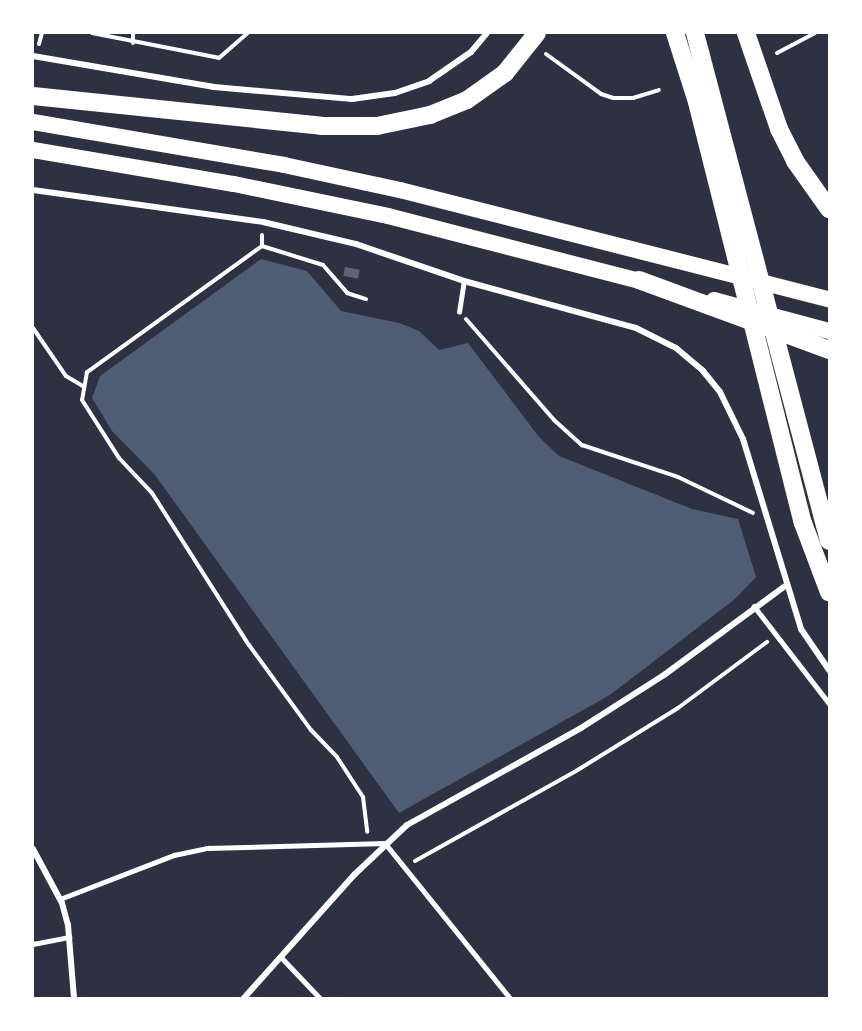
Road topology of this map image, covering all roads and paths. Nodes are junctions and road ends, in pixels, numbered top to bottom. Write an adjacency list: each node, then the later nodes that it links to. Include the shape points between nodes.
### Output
1 (42, 33): 12 (path)
2 (92, 33): 11 (path)
3 (134, 33): 11 (path)
4 (248, 33): 11 (path, via 219,57)
5 (487, 33): 15 (street, via 463,58 429,81 395,93 352,99 214,87)
6 (537, 33): 17 (highway, via 505,73 467,100 430,115 377,126 321,126)
7 (675, 33): 36 (highway, via 803,523)
8 (695, 33): 34 (highway)
9 (746, 33): 21 (highway, via 779,129 795,161)
10 (815, 33): 13 (path)
11 (133, 43)
12 (39, 44)
13 (777, 53)
14 (546, 54): 16 (path, via 613,99)
15 (33, 56)
16 (659, 90)
17 (33, 96)
18 (33, 122): 26 (highway, via 250,158 400,190)
19 (33, 150): 24 (highway, via 234,184 388,216)
20 (33, 190): 22 (street)
21 (829, 209)
22 (263, 222): 23 (path); 25 (street, via 394,255)
23 (262, 246): 27 (path, via 323,265 347,293); 32 (path, via 87,372)
24 (639, 280): 30 (highway); 31 (highway)
25 (464, 281): 28 (lane); 33 (street, via 636,328 689,357 720,392 743,439)
26 (829, 299)
27 (366, 300)
28 (459, 312): 33 (path, via 490,342 554,420 582,445 706,488)
29 (33, 328): 32 (path, via 66,376)
30 (829, 331)
31 (829, 350)
32 (84, 387): 42 (path, via 84,406 113,449 152,493 249,645 363,796)
33 (767, 520): 35 (street)
34 (829, 541)
35 (785, 586): 37 (street); 39 (street, via 801,629)
36 (829, 592)
37 (754, 606): 38 (lane); 41 (street, via 654,681 581,728 407,825)
38 (775, 637): 40 (lane); 44 (path, via 678,708)
39 (829, 670)
40 (829, 703)
41 (385, 843): 42 (lane); 44 (lane); 48 (street)
42 (367, 844): 45 (lane, via 207,848 174,855)
43 (33, 849): 45 (street)
44 (407, 868): 52 (lane)
45 (60, 899): 46 (street)
46 (69, 937): 47 (lane); 49 (street)
47 (33, 944)
48 (283, 959): 50 (street); 51 (lane)
49 (74, 998)
50 (244, 998)
51 (320, 998)
52 (510, 998)

